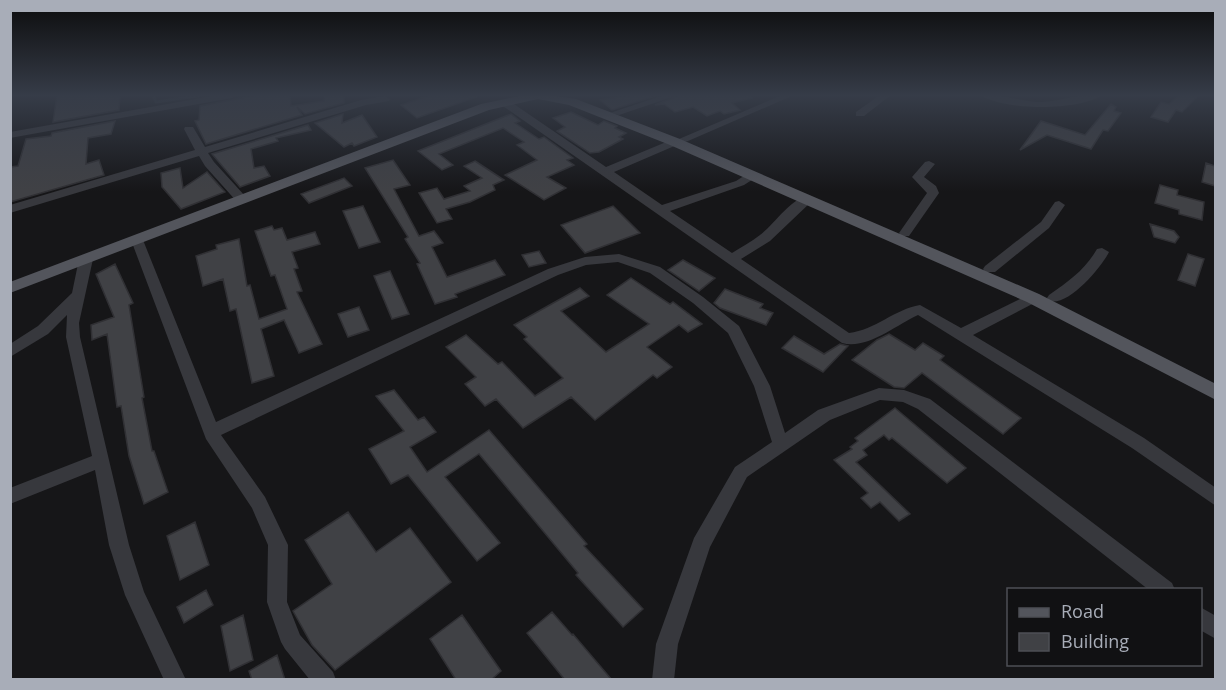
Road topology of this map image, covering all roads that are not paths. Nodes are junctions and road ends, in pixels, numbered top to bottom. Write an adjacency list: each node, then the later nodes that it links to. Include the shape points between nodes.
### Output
1 (47, 127): 9 (street)
2 (285, 127): 11 (street)
3 (432, 127): 16 (main road)
4 (545, 127): 13 (street)
5 (643, 127): 10 (main road)
6 (649, 127): 10 (main road)
7 (710, 127): 10 (street)
8 (189, 129): 11 (street)
9 (10, 135)
10 (679, 140): 13 (street); 14 (main road); 20 (main road)
11 (202, 150): 16 (street, via 221,179); 18 (street)
12 (929, 164): 20 (street, via 918,177 933,193)
13 (605, 172): 19 (street)
14 (751, 176): 15 (main road); 19 (street)
15 (807, 199): 23 (street, via 765,238); 28 (main road)
16 (242, 200): 21 (main road)
17 (1059, 206): 25 (street, via 1045,225)
18 (10, 209)
19 (661, 210): 23 (street)
20 (905, 232): 25 (main road)
21 (137, 240): 24 (main road); 34 (street)
22 (1102, 252): 29 (street, via 1098,263 1084,277)
23 (732, 259): 30 (street, via 847,339 863,337 920,310)
24 (86, 260): 26 (main road); 27 (street)
25 (990, 269): 29 (main road)
26 (10, 288)
27 (78, 295): 31 (street, via 43,330); 36 (street, via 73,337)
28 (1033, 298): 30 (street); 33 (main road)
29 (1054, 298): 32 (main road)
30 (960, 334): 38 (street, via 1138,442)
31 (10, 352)
32 (1215, 381)
33 (1215, 393)
34 (211, 432): 35 (street, via 553,272 585,261 619,258 655,270 734,330 762,386); 43 (street, via 259,503 278,545 277,602 292,642)
35 (781, 444): 39 (street, via 824,415 879,394 904,396 924,404); 44 (street, via 741,472 701,544 667,644)
36 (101, 460): 37 (street); 42 (street, via 119,545 135,595)
37 (10, 496)
38 (1215, 498)
39 (1162, 588)
40 (1202, 618): 41 (street)
41 (1215, 628)
42 (175, 680)
43 (325, 680)
44 (663, 680)

